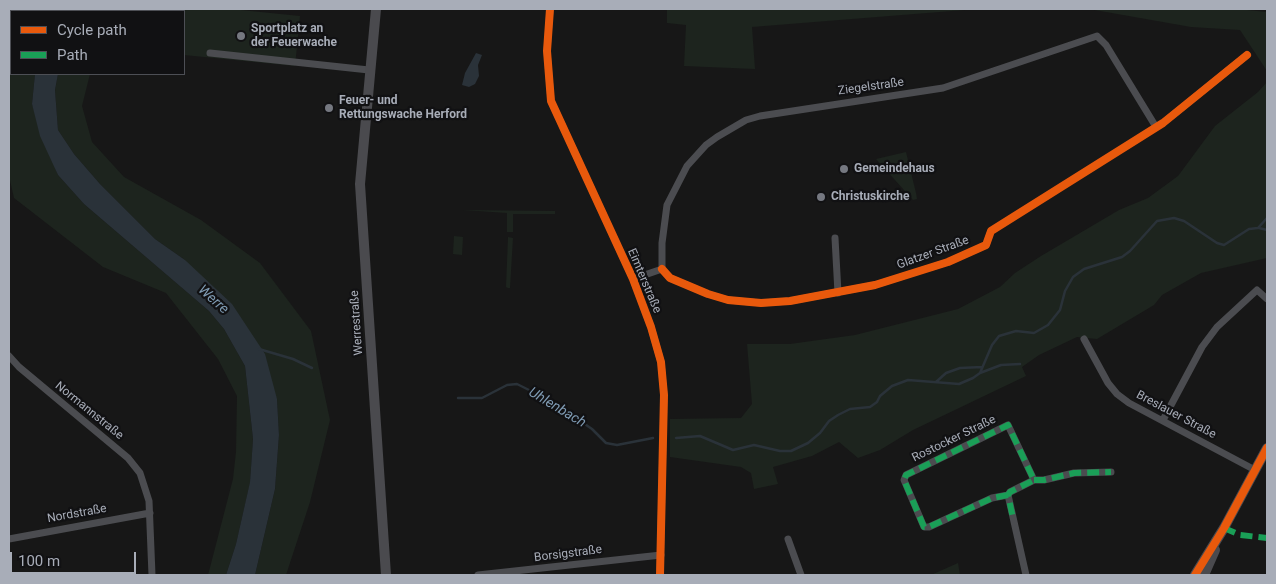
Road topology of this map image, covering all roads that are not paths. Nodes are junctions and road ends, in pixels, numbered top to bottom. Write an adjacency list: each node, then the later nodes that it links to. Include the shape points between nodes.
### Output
1 (376, 9): 5 (main road, Werrestraße)
2 (550, 9): 9 (street, Eimterstraße, via 547,51 550,101)
3 (210, 54): 5 (street)
4 (1247, 55): 6 (street, Glatzer Straße)
5 (369, 70): 26 (main road, Werrestraße, via 360,184)
6 (1156, 128): 8 (street, Ziegelstraße, via 1106,44 1097,36 943,88 760,116 717,137 687,166 668,205); 10 (street, Glatzer Straße, via 991,231 986,245 918,272)
7 (835, 238): 10 (street)
8 (662, 269): 9 (street); 10 (street, Glatzer Straße, via 684,286 745,303 790,302)
9 (633, 279): 24 (street, Eimterstraße, via 651,327 662,372)
10 (838, 293)
11 (1267, 299): 14 (street, via 1257,290 1216,327)
12 (1084, 340): 14 (street, Breslauer Straße, via 1117,394)
13 (9, 356): 20 (street, Normannstraße, via 128,458 147,488)
14 (1163, 420): 16 (street, Breslauer Straße)
15 (1267, 448): 16 (main road)
16 (1255, 470): 21 (main road)
17 (1110, 472): 18 (street, Rostocker Straße, via 1074,473)
18 (1034, 480): 19 (street, Rostocker Straße); 19 (street, Rostocker Straße, via 1008,425 906,475 904,480 924,527 992,498)
19 (1008, 495): 30 (street)
20 (150, 513): 22 (street, Nordstraße); 25 (street)
21 (1224, 528): 31 (main road); 32 (main road)
22 (9, 539)
23 (788, 539): 29 (street)
24 (661, 555): 27 (street, Borsigstraße); 28 (street, Eimterstraße)
25 (152, 575)
26 (386, 575)
27 (478, 575)
28 (660, 575)
29 (801, 575)
30 (1026, 575)
31 (1195, 575)
32 (1204, 575)

